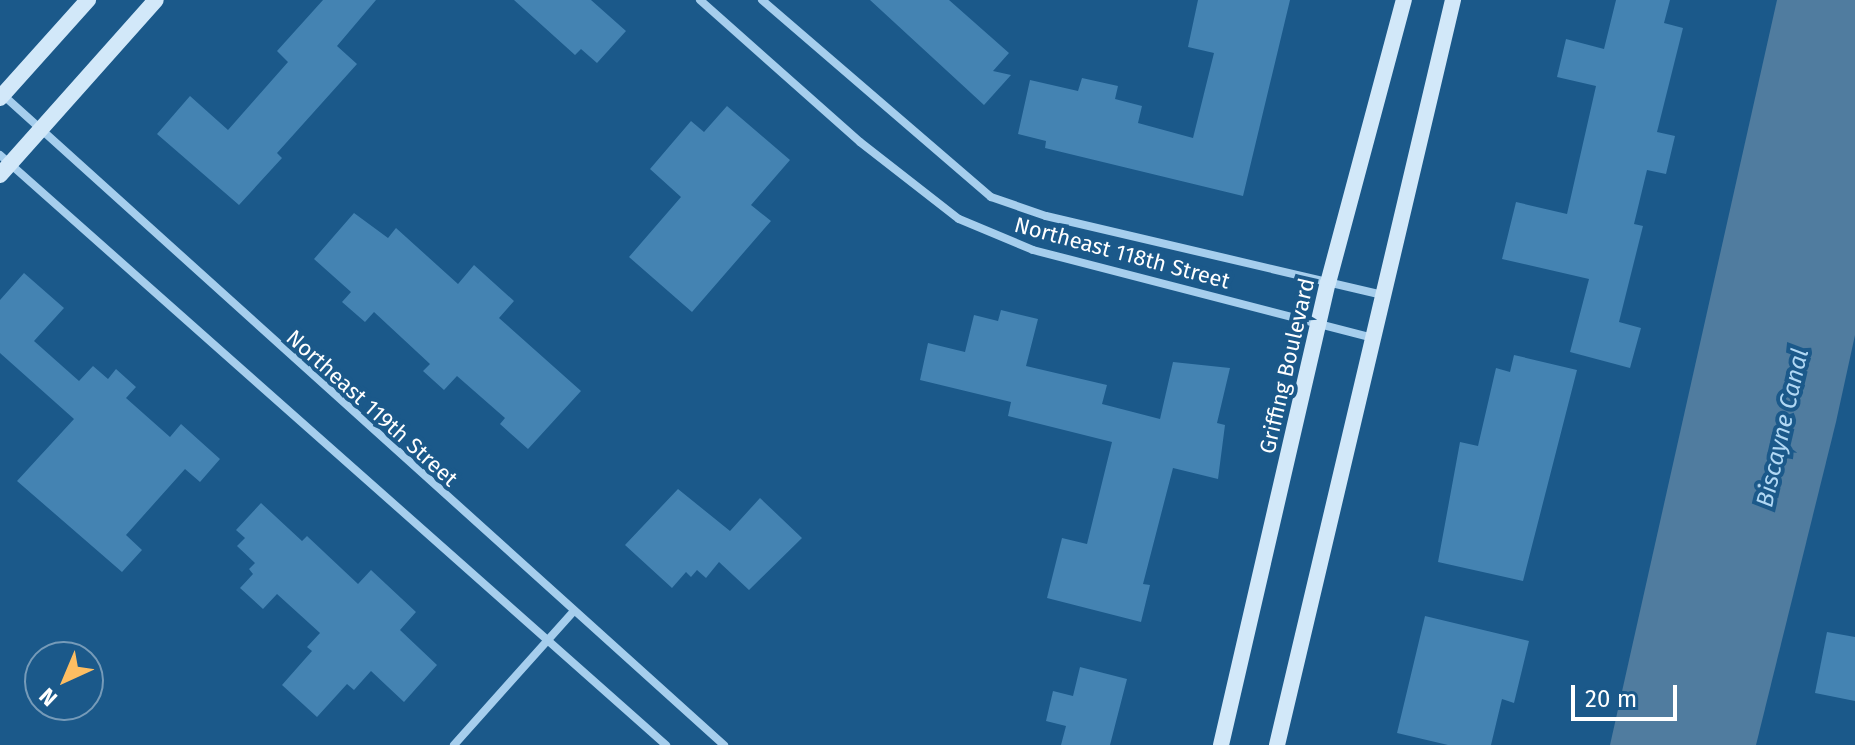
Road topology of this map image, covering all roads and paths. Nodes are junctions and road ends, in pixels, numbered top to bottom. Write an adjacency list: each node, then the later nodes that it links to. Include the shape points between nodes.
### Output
1 (88, 0): 7 (street)
2 (156, 0): 8 (street)
3 (700, 0): 12 (street, Northeast 118th Street, via 860,142 959,219 1033,250)
4 (762, 0): 10 (street, Northeast 118th Street, via 991,197 1046,216)
5 (1404, 0): 10 (street, Griffing Boulevard)
6 (1453, 0): 11 (street)
7 (1, 96): 8 (street, Northeast 119th Street)
8 (38, 132): 9 (street); 14 (street, Northeast 119th Street)
9 (3, 165): 15 (street)
10 (1328, 283): 11 (street, Northeast 118th Street); 12 (street, Griffing Boulevard)
11 (1385, 295): 13 (street)
12 (1318, 326): 13 (street, Northeast 118th Street); 19 (street, Griffing Boulevard)
13 (1374, 338): 20 (street)
14 (572, 613): 15 (street); 18 (street, Northeast 119th Street)
15 (545, 643): 16 (street); 17 (street)
16 (454, 745)
17 (666, 745)
18 (724, 745)
19 (1221, 745)
20 (1277, 745)

